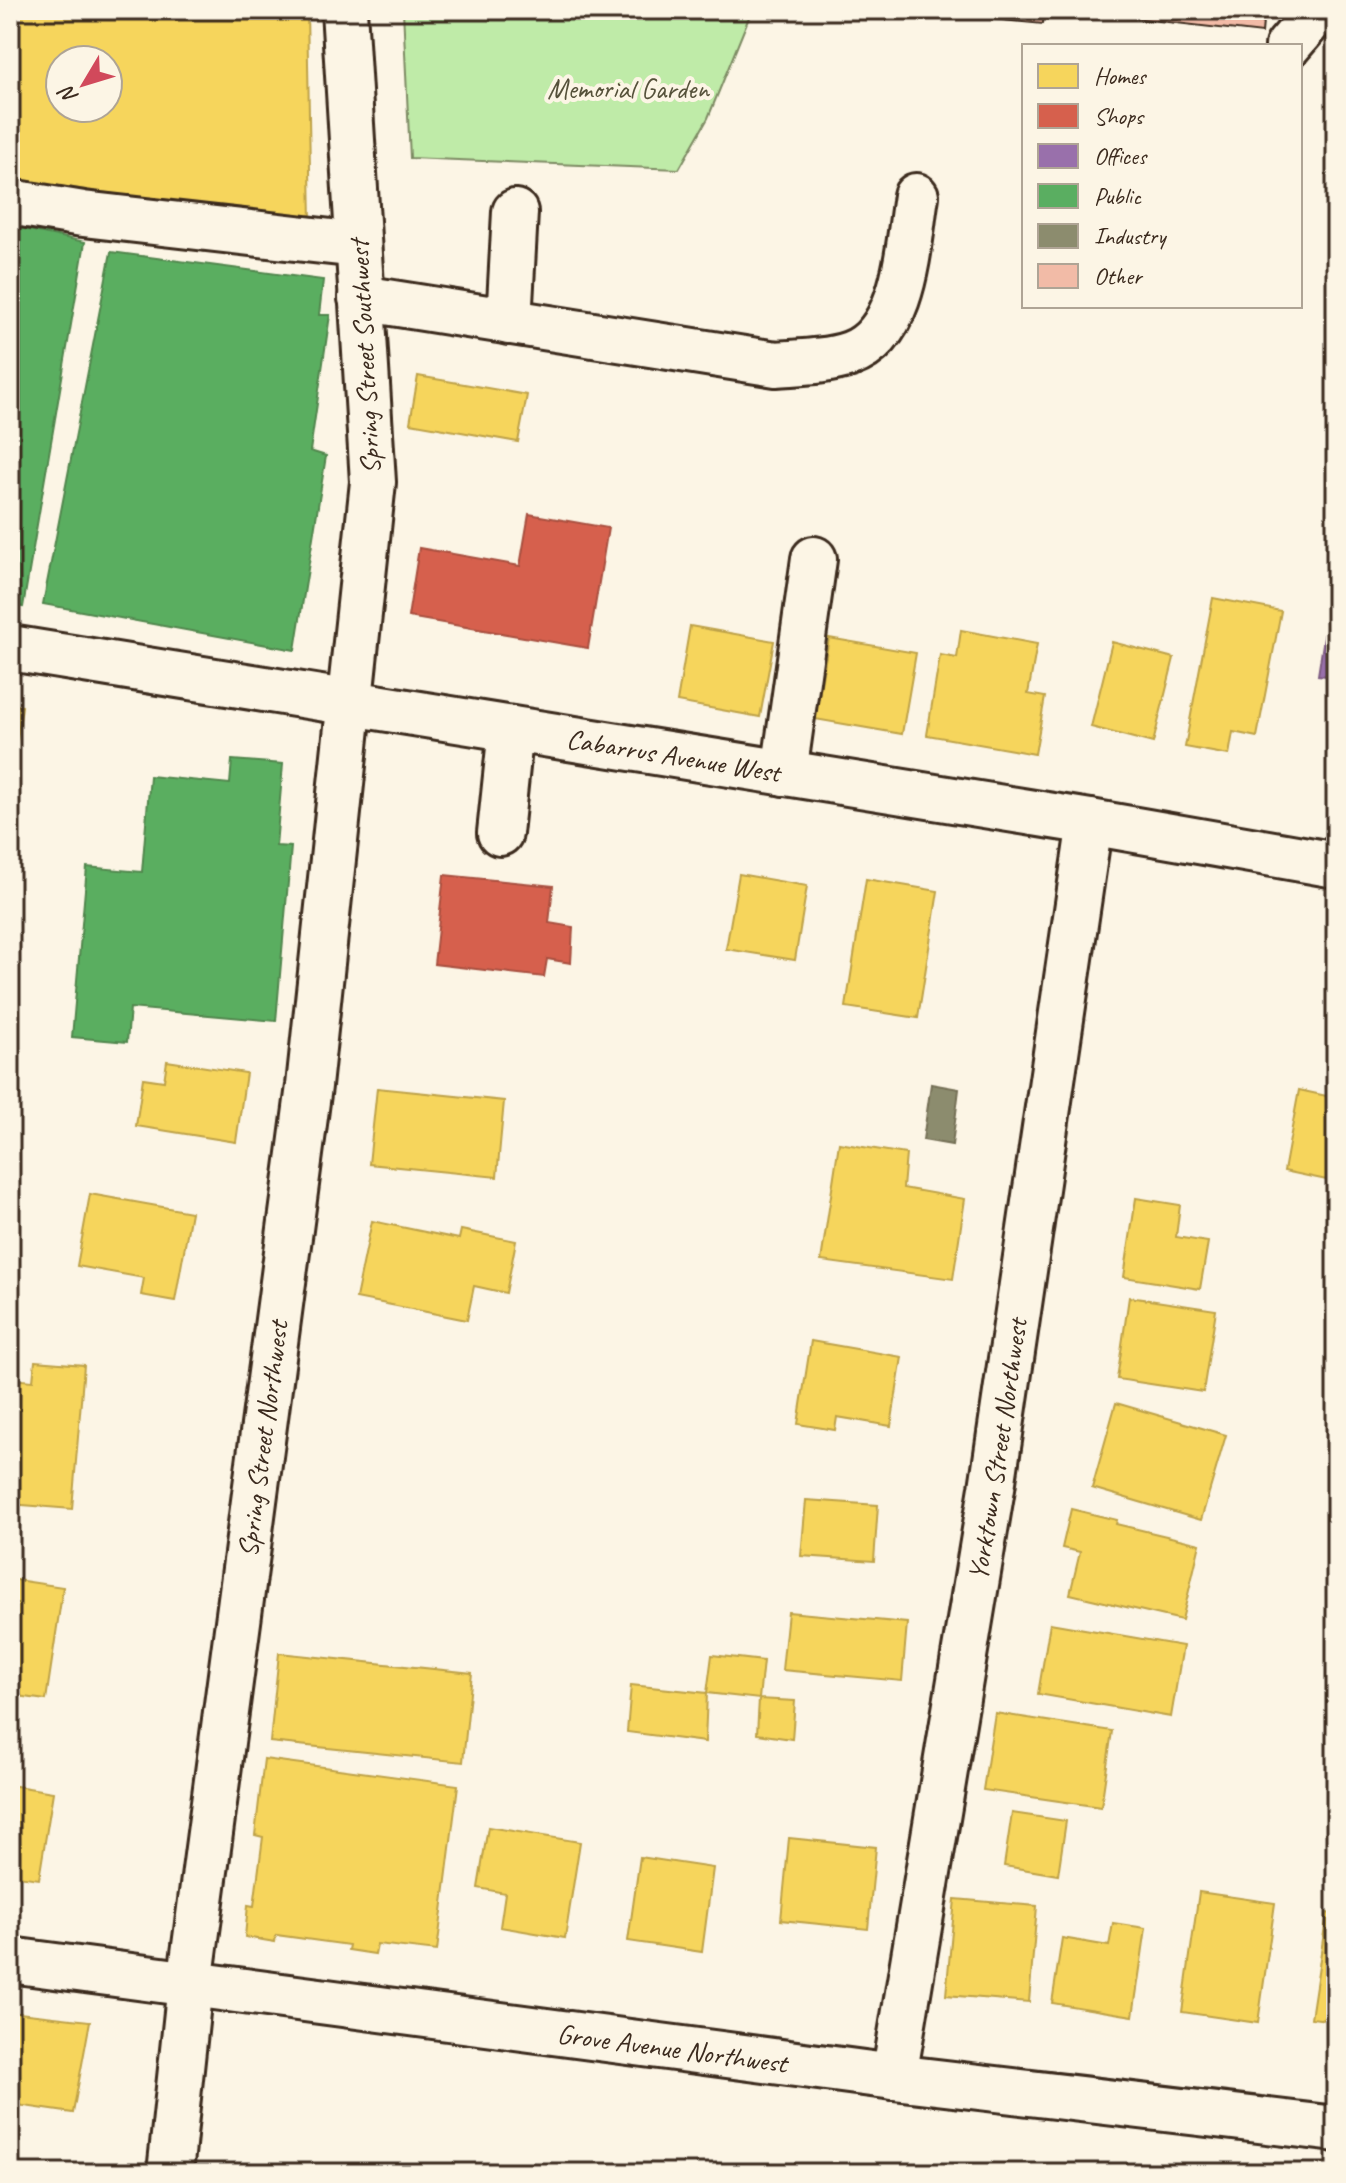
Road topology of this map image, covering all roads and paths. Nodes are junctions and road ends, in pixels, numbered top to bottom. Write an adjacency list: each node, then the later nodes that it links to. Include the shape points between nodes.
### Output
1 (344, 10): 7 (street, Spring Street Southwest)
2 (1319, 10): 3 (street)
3 (1290, 44)
4 (916, 196): 9 (street, via 898,301 877,334 853,353 776,364)
5 (10, 202): 7 (street)
6 (515, 212): 9 (street)
7 (358, 245): 8 (street, Spring Street Southwest)
8 (361, 298): 9 (street); 12 (street, Spring Street Southwest, via 373,482)
9 (509, 322)
10 (814, 559): 14 (street)
11 (10, 648): 12 (street, Cabarrus Avenue West)
12 (351, 703): 13 (street, Cabarrus Avenue West); 19 (street, Spring Street Northwest, via 309,1086)
13 (511, 729): 14 (street, Cabarrus Avenue West); 16 (street)
14 (784, 773): 15 (street, Cabarrus Avenue West)
15 (1090, 822): 17 (street, Cabarrus Avenue West); 20 (street, Yorktown Street Northwest, via 992,1488)
16 (500, 833)
17 (1336, 865)
18 (10, 1960): 19 (street, Grove Avenue Northwest)
19 (190, 1984): 20 (street, Grove Avenue Northwest); 22 (street, Spring Street Northwest)
20 (894, 2077): 21 (street, Grove Avenue Northwest)
21 (1336, 2129)
22 (170, 2173)

